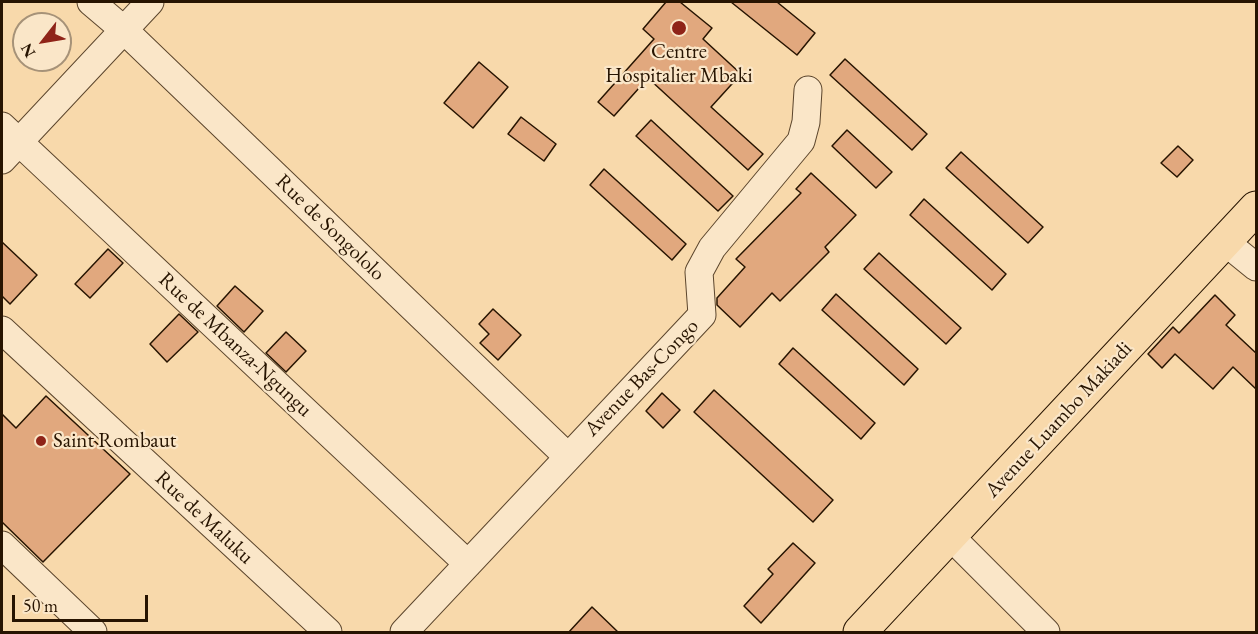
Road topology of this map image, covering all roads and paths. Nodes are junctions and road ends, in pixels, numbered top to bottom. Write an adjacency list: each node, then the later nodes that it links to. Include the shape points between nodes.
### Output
1 (91, 2): 3 (street, Rue de Songololo)
2 (150, 2): 3 (street)
3 (124, 30): 5 (street); 10 (street, Rue de Songololo)
4 (808, 90): 10 (street, Avenue Bas-Congo, via 801,141 712,248 699,272 702,315)
5 (7, 143): 13 (street, Rue de Mbanza-Ngungu)
6 (1257, 208): 7 (main road, Avenue Luambo Makiadi)
7 (1224, 240): 8 (street); 11 (main road, Avenue Luambo Makiadi)
8 (1257, 267)
9 (2, 330): 15 (street, Rue de Maluku)
10 (567, 456): 13 (street, Avenue Bas-Congo)
11 (951, 537): 17 (main road, Avenue Luambo Makiadi); 18 (street)
12 (2, 545): 14 (street)
13 (468, 564): 16 (street, Avenue Bas-Congo)
14 (93, 633)
15 (328, 633)
16 (404, 633)
17 (860, 633)
18 (1046, 633)

